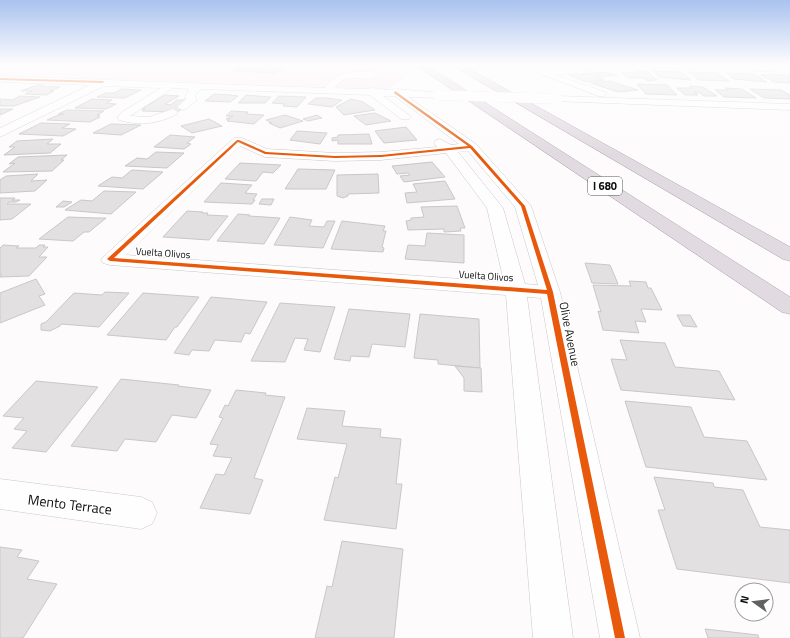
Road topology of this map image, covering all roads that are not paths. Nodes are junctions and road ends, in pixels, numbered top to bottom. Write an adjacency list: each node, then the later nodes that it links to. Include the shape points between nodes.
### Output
1 (78, 95): 11 (street)
2 (157, 95): 3 (street, via 126,114 124,118 134,121 152,120 177,110 192,100)
3 (191, 95)
4 (393, 95): 12 (street, Olive Avenue)
5 (437, 95): 9 (street, bridge)
6 (466, 95): 16 (highway, I 680)
7 (509, 95): 13 (highway, I 680)
8 (603, 95): 9 (street)
9 (621, 101): 10 (street)
10 (790, 107)
11 (0, 134)
12 (460, 148): 14 (street, Olive Avenue, via 495,208); 14 (street, Vuelta Olivos, via 381,156 335,157 264,153 238,141 110,259); 15 (street, Olive Avenue, via 523,206)
13 (790, 254)
14 (516, 289): 15 (street, Vuelta Olivos); 19 (street, Olive Avenue)
15 (550, 292): 20 (street, Olive Avenue)
16 (790, 306)
17 (0, 494): 18 (street, Mento Terrace)
18 (141, 513)
19 (553, 638)
20 (620, 638)

